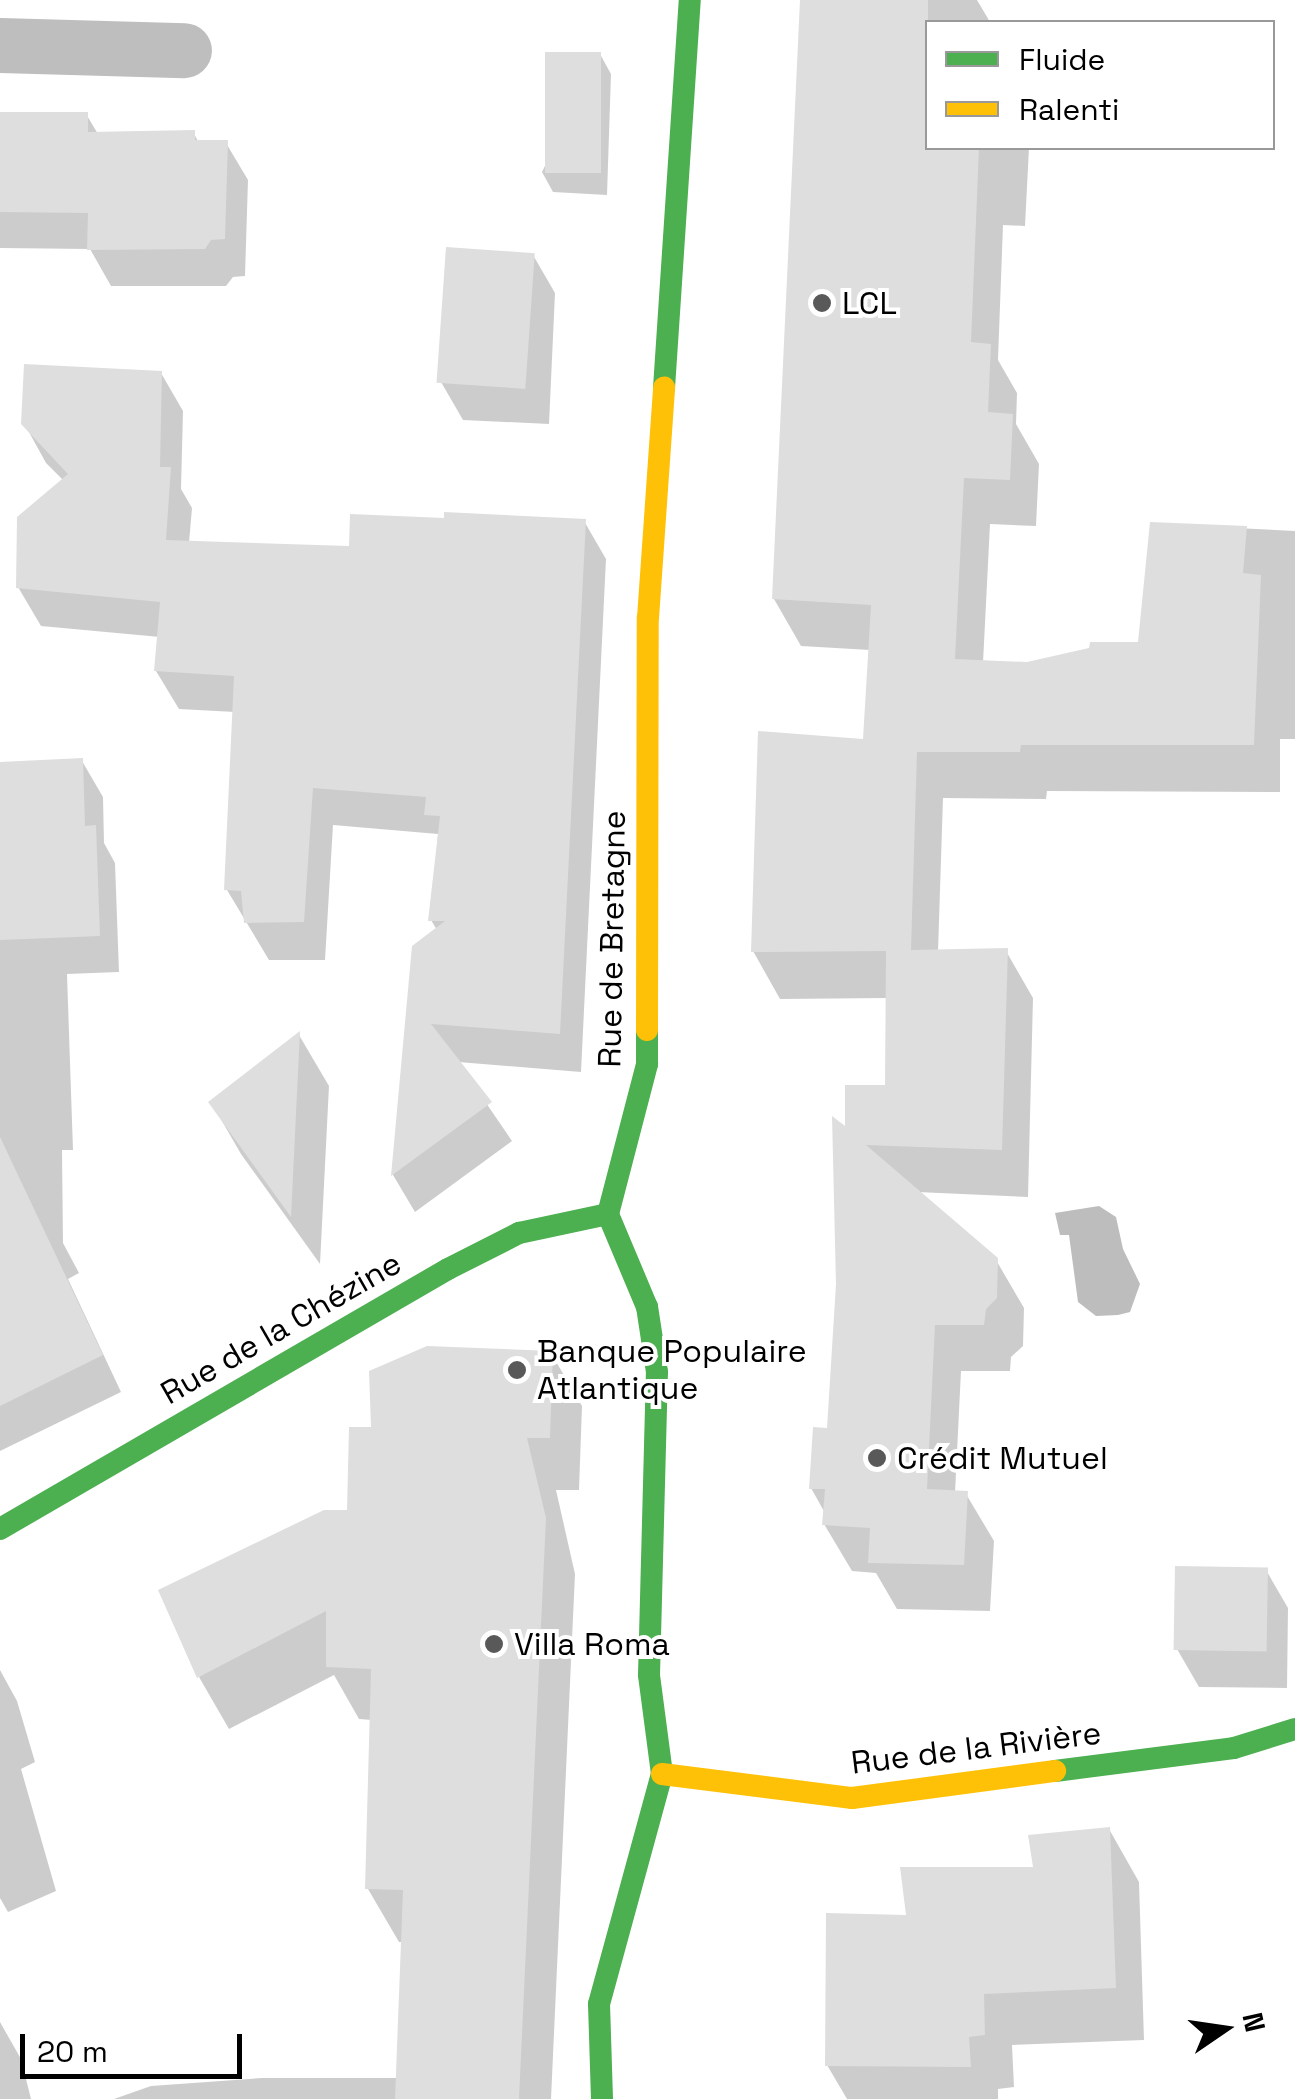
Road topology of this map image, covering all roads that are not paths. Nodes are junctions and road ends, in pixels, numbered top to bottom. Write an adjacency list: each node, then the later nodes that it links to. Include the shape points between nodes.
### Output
1 (690, 0): 4 (main road, Rue de Bretagne, via 648,618 647,1064)
2 (0, 45): 3 (street)
3 (184, 50)
4 (608, 1214): 5 (main road, Rue de la Chézine, via 520,1233 448,1269); 7 (main road, via 647,1306 657,1372 650,1676)
5 (0, 1529)
6 (1295, 1729): 7 (main road, Rue de la Rivière, via 1234,1748 852,1798)
7 (662, 1774): 8 (main road, via 600,2004)
8 (602, 2099)

